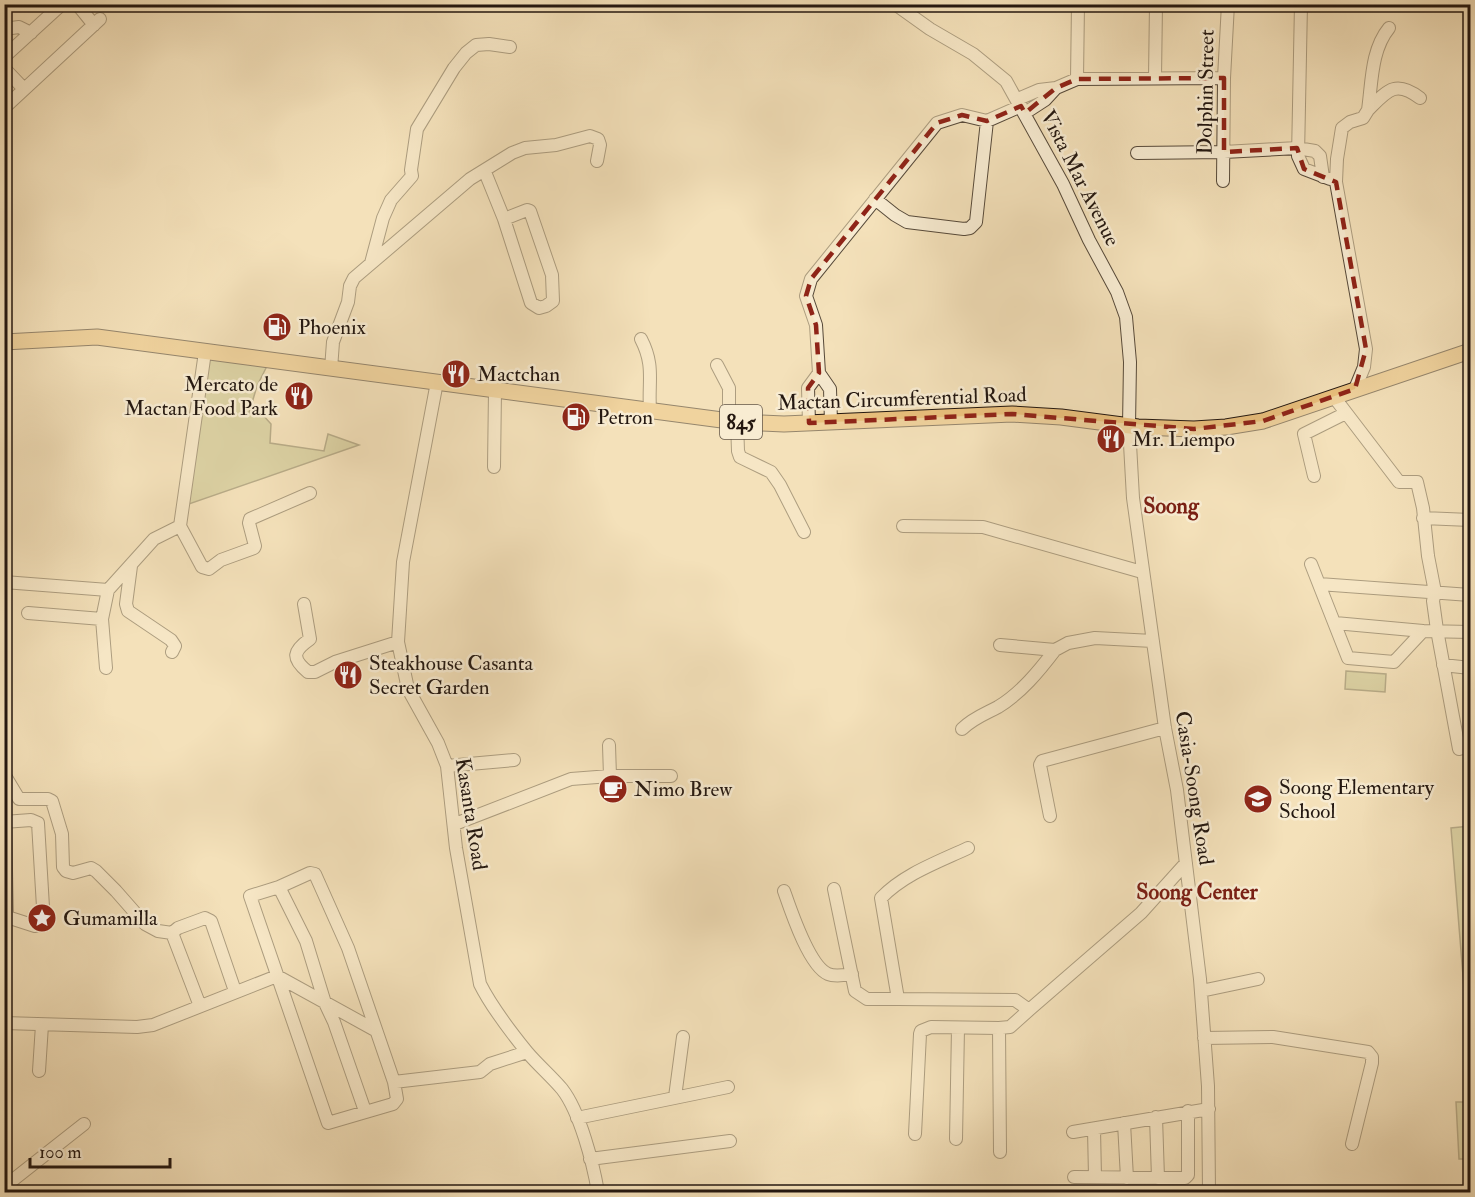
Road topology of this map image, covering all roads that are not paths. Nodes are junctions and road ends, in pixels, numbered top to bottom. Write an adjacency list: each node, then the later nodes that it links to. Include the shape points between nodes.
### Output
1 (62, 4): 10 (street)
2 (77, 4): 17 (street, via 97,22)
3 (895, 4): 19 (street, Vista Mar Avenue, via 996,71)
4 (1078, 4): 16 (street)
5 (1156, 4): 14 (street)
6 (1228, 4): 15 (street, Dolphin Street)
7 (1301, 4): 23 (street)
8 (1389, 28): 21 (street, via 1376,53)
9 (4, 29): 10 (street, via 19,27)
10 (31, 33): 12 (street)
11 (510, 47): 33 (street, via 476,45 454,68 417,129 412,176 391,200)
12 (4, 57)
13 (4, 68): 17 (street)
14 (1155, 78): 15 (street); 16 (street)
15 (1224, 78): 24 (street, Dolphin Street)
16 (1077, 79): 19 (street, via 1056,88 1045,100)
17 (24, 89): 20 (street)
18 (1420, 98): 21 (street, via 1400,87 1392,88)
19 (1021, 106): 22 (street); 50 (street, Vista Mar Avenue, via 1124,310 1129,333)
20 (4, 108)
21 (1368, 110): 30 (street, via 1363,118 1342,128)
22 (987, 121): 31 (street, via 962,115 937,123); 31 (street, via 974,226 964,229 907,222)
23 (1298, 148): 24 (street); 28 (street, via 1304,169); 28 (street, via 1320,156)
24 (1224, 152): 25 (street); 29 (street, Dolphin Street)
25 (1137, 153)
26 (597, 161): 27 (street, via 600,145 591,136 518,150)
27 (485, 172): 32 (street); 33 (street, via 470,180)
28 (1323, 177): 30 (street)
29 (1223, 181)
30 (1336, 182): 42 (street, via 1366,349)
31 (875, 199): 40 (street, via 811,279 806,296 816,325)
32 (504, 219): 32 (street, via 530,211 552,275 553,301 546,306 539,308 531,303)
33 (371, 263): 39 (street, via 350,286 333,342)
34 (641, 339): 45 (street, via 649,354)
35 (4, 342): 37 (main road, Mactan Circumferential Road / 845, via 97,337)
36 (1470, 351): 42 (main road, Mactan Circumferential Road / 845)
37 (205, 352): 39 (main road, Mactan Circumferential Road / 845); 56 (street)
38 (717, 365): 47 (street, via 729,388)
39 (331, 369): 41 (main road, Mactan Circumferential Road / 845)
40 (819, 373): 48 (street, via 830,389); 49 (street, via 808,388)
41 (437, 382): 43 (main road, Mactan Circumferential Road / 845); 75 (street, Kasanta Road, via 403,562)
42 (1355, 389): 44 (main road, Mactan Circumferential Road / 845)
43 (495, 390): 45 (main road, Mactan Circumferential Road / 845); 51 (street)
44 (1334, 397): 46 (street); 50 (main road, Mactan Circumferential Road / 845, via 1263,421 1235,425 1194,429)
45 (650, 410): 47 (main road, Mactan Circumferential Road / 845)
46 (1346, 413): 52 (street, via 1304,434); 54 (street, via 1399,482 1417,482)
47 (733, 421): 49 (main road, Mactan Circumferential Road / 845); 58 (street, via 740,457 771,472)
48 (831, 422): 49 (main road, Mactan Circumferential Road / 845); 50 (main road, Mactan Circumferential Road / 845, via 1012,414)
49 (809, 423)
50 (1129, 426): 61 (street, Casia-Soong Road)
51 (494, 467)
52 (1314, 476)
53 (310, 494): 56 (street, via 250,519 254,548 209,568 202,567)
54 (1423, 518): 55 (street); 65 (street)
55 (1470, 520)
56 (180, 526): 60 (street, via 154,538)
57 (903, 526): 61 (street, via 983,527)
58 (804, 532)
59 (1311, 564): 63 (street)
60 (131, 566): 64 (street); 78 (street, via 128,610 171,640 175,646)
61 (1142, 572): 74 (street, Casia-Soong Road)
62 (4, 582): 64 (street)
63 (1319, 584): 65 (street); 70 (street)
64 (108, 590): 69 (street)
65 (1435, 592): 66 (street); 71 (street)
66 (1470, 595)
67 (304, 604): 75 (street, via 310,639 298,646 296,654 297,661 308,672)
68 (28, 613): 69 (street)
69 (102, 620): 80 (street)
70 (1335, 623): 72 (street); 72 (street, via 1348,658 1390,663)
71 (1437, 630): 72 (street); 73 (street); 79 (street)
72 (1423, 631)
73 (1470, 632)
74 (1153, 641): 77 (street, via 1095,638); 82 (street, Casia-Soong Road)
75 (398, 642): 87 (street, Kasanta Road, via 408,689)
76 (1000, 645): 77 (street)
77 (1055, 650): 83 (street, via 1015,695)
78 (172, 652)
79 (1443, 665): 81 (street); 85 (street, via 1459,748)
80 (106, 668)
81 (1470, 668)
82 (1165, 728): 91 (street, via 1042,761); 95 (street, Casia-Soong Road, via 1178,790)
83 (962, 729)
84 (609, 745): 89 (street)
85 (1470, 746)
86 (514, 760): 87 (street)
87 (447, 766): 93 (street, Kasanta Road)
88 (4, 774): 100 (street, via 19,799 52,801 62,834 66,871 91,868 145,924 158,932)
89 (610, 776): 90 (street); 93 (street, via 571,779)
90 (671, 776)
91 (1050, 816)
92 (5, 822): 99 (street); 99 (street, via 32,820 38,825 44,924 35,926)
93 (455, 824): 117 (street, Kasanta Road, via 480,984)
94 (968, 848): 106 (street, via 919,871 881,898)
95 (1186, 864): 105 (street, Casia-Soong Road); 109 (street, via 1141,913)
96 (279, 887): 102 (street, via 250,896); 107 (street, via 306,941); 114 (street, via 315,874 348,948)
97 (834, 890): 101 (street)
98 (784, 891): 101 (street, via 809,952 822,970 833,975)
99 (6, 917)
100 (172, 933): 104 (street, via 208,918); 108 (street)
101 (852, 974): 106 (street, via 855,991 867,999)
102 (277, 976): 104 (street); 107 (street); 123 (street, via 328,1123)
103 (1258, 979): 105 (street)
104 (235, 991): 108 (street)
105 (1201, 991): 116 (street, Casia-Soong Road)
106 (898, 999): 109 (street, via 1015,1000)
107 (325, 1003): 114 (street); 123 (street)
108 (200, 1006): 111 (street, via 153,1025 137,1027)
109 (1029, 1010): 113 (street, via 1010,1027)
110 (4, 1023): 111 (street)
111 (42, 1025): 118 (street)
112 (958, 1028): 113 (street); 131 (street, via 931,1027 920,1034); 132 (street)
113 (999, 1028): 135 (street)
114 (375, 1030): 119 (street)
115 (683, 1037): 121 (street)
116 (1204, 1038): 122 (street, Casia-Soong Road); 134 (street, via 1273,1037 1368,1052 1372,1064)
117 (527, 1052): 119 (street, via 490,1064 480,1072); 126 (street, Kasanta Road, via 562,1089)
118 (39, 1071)
119 (394, 1082): 123 (street, via 397,1099 393,1104)
120 (728, 1087): 121 (street)
121 (675, 1097): 126 (street)
122 (1209, 1109): 124 (street); 143 (street, Casia-Soong Road)
123 (365, 1111)
124 (1188, 1111): 125 (street); 140 (street, via 1188,1175 1181,1179)
125 (1156, 1117): 127 (street); 140 (street)
126 (577, 1118): 136 (street, Kasanta Road)
127 (1124, 1122): 129 (street); 139 (street)
128 (84, 1124): 141 (street)
129 (1094, 1129): 130 (street); 138 (street)
130 (1073, 1132)
131 (915, 1134)
132 (956, 1139)
133 (730, 1141): 136 (street)
134 (1352, 1144)
135 (1000, 1152)
136 (590, 1159): 142 (street, Kasanta Road)
137 (1074, 1177): 138 (street)
138 (1095, 1177): 139 (street)
139 (1127, 1178): 140 (street)
140 (1158, 1178)
141 (4, 1187)
142 (598, 1192)
143 (1209, 1192)

